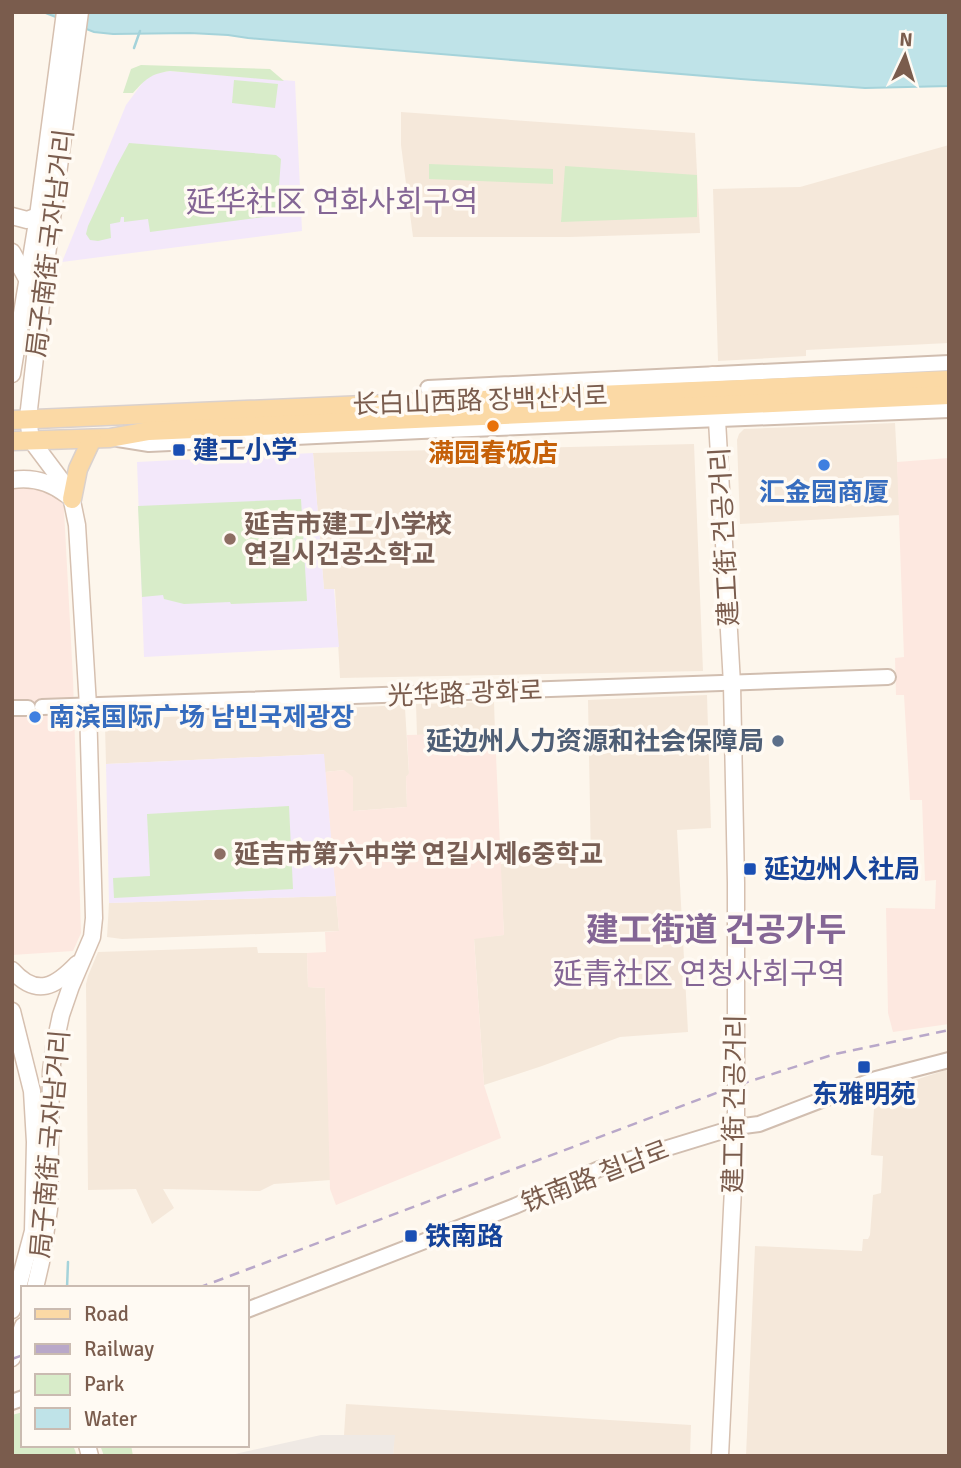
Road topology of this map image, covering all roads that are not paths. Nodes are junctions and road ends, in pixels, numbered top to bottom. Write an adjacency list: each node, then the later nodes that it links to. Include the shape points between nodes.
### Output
1 (65, 12): 3 (main road)
2 (80, 12): 3 (main road)
3 (67, 57): 5 (main road, 局子南街 국자남거리); 16 (main road, 局子南街 국자남거리, via 45,270)
4 (12, 216): 5 (main road)
5 (38, 216): 7 (main road, 局子南街 국자남거리)
6 (12, 252): 7 (main road)
7 (27, 279): 9 (main road, 局子南街 국자남거리)
8 (949, 363): 13 (street, 长白山西路 장백산서로)
9 (12, 374)
10 (949, 380): 13 (main road, 长白山西路 장백산서로)
11 (428, 388): 13 (street, 长白山西路 장백산서로); 14 (main road)
12 (949, 395): 13 (main road, 长白山西路 장백산서로)
13 (715, 398): 14 (main road, 长白山西路 장백산서로); 15 (street, 长白山西路 장백산서로); 17 (main road, 长白山西路 장백산서로, via 149,431); 23 (main road, 建工街 건공거리)
14 (403, 403): 16 (main road, 长白山西路 장백산서로)
15 (949, 410)
16 (20, 419): 18 (main road, 局子南街 국자남거리)
17 (101, 438): 18 (main road, 长白山西路 장백산서로); 21 (main road, via 78,468)
18 (31, 440): 19 (main road, 长白山西路 장백산서로); 21 (main road, 局子南街 국자남거리)
19 (12, 441)
20 (12, 480): 21 (main road, via 45,482)
21 (72, 499): 24 (main road, 局子南街 국자남거리)
22 (888, 677): 23 (street, 光华路 광화로)
23 (732, 684): 24 (street, 光华路 광화로); 30 (main road, 建工街 건공거리)
24 (88, 706): 25 (street, 光华路 광화로); 26 (main road, 局子南街 국자남거리, via 94,918)
25 (12, 708)
26 (82, 960): 27 (main road, via 51,985 30,983); 31 (main road, 局子南街 국자남거리, via 61,1015 52,1060 49,1209)
27 (12, 970)
28 (12, 1010): 32 (main road, 局子南街 국자남거리, via 32,1091 35,1142 33,1231)
29 (949, 1060): 30 (street, 铁南路 철남로, via 876,1079 759,1124)
30 (736, 1127): 33 (street, 铁南路 철남로, via 599,1169); 36 (main road, 建工街 건공거리)
31 (35, 1286)
32 (12, 1310)
33 (248, 1310)
34 (21, 1332): 35 (main road)
35 (12, 1357)
36 (720, 1456)

